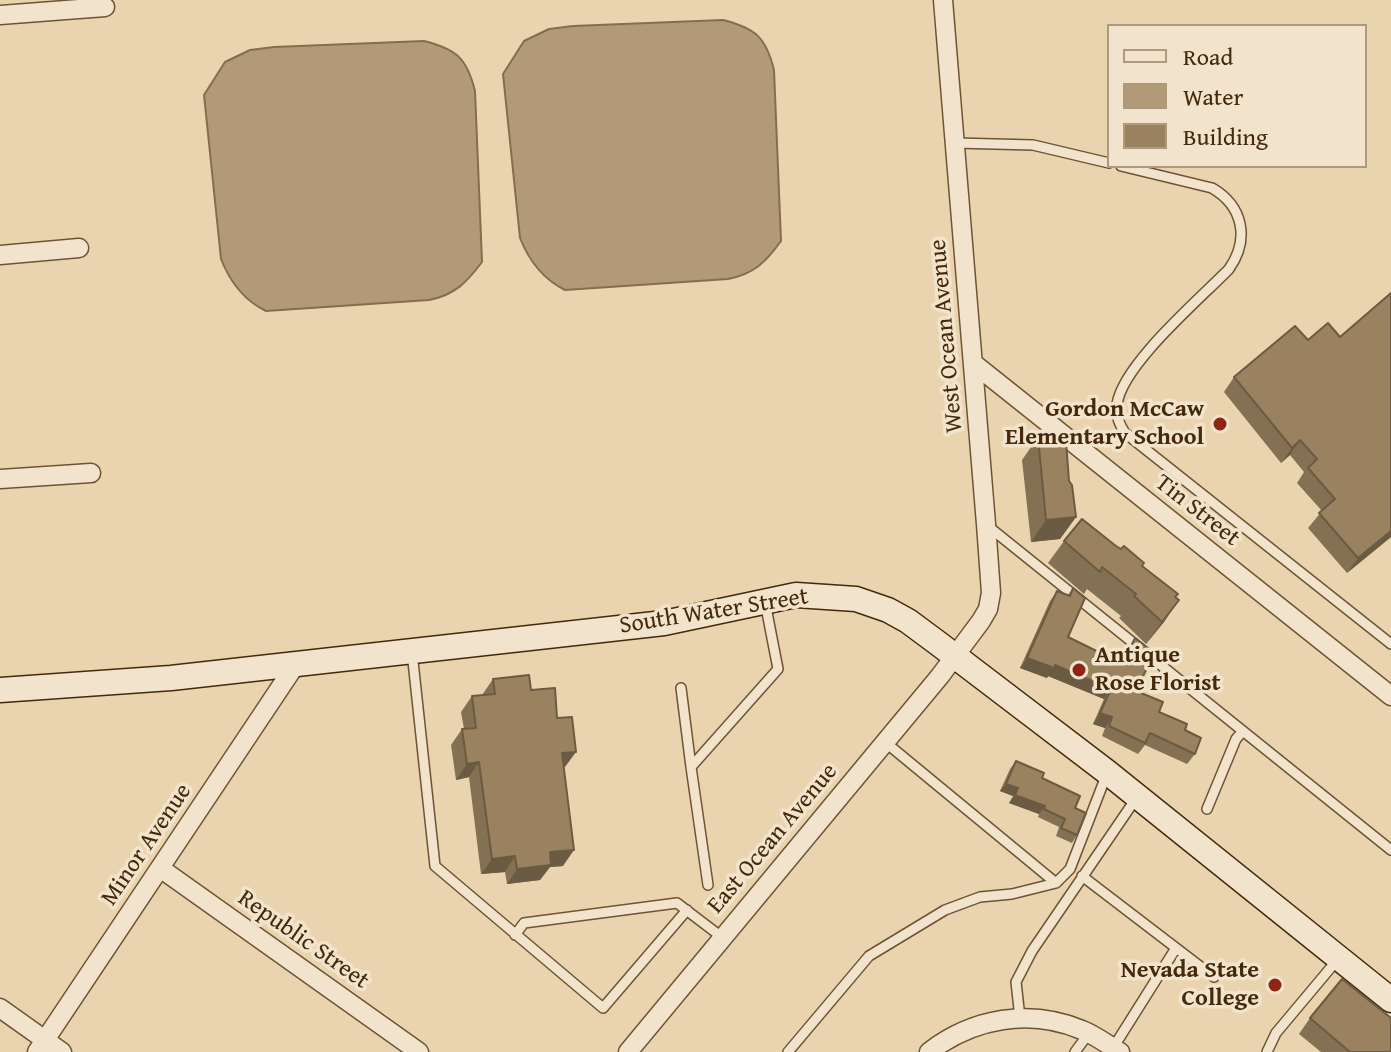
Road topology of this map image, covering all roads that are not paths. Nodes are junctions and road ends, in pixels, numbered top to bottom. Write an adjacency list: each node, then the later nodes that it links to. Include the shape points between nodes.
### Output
1 (943, 0): 4 (street, West Ocean Avenue)
2 (105, 7): 3 (street)
3 (0, 15)
4 (955, 143): 5 (lane, via 1033,145); 9 (street, West Ocean Avenue)
5 (1107, 163)
6 (1129, 168): 14 (lane, via 1224,195 1239,216 1242,237 1229,269 1164,332 1132,374 1117,404 1120,425)
7 (79, 248): 8 (street)
8 (0, 255)
9 (973, 363): 12 (street, West Ocean Avenue); 20 (street, Tin Street)
10 (91, 473): 11 (street)
11 (0, 479)
12 (986, 524): 16 (street, West Ocean Avenue, via 988,609); 21 (lane)
13 (765, 602): 15 (main road, South Water Street, via 664,623); 16 (main road, South Water Street, via 796,595 856,599 908,621); 23 (lane, via 778,669)
14 (1391, 644)
15 (411, 651): 17 (main road, South Water Street); 33 (lane, via 435,866)
16 (954, 656): 22 (street, East Ocean Avenue); 24 (main road, South Water Street)
17 (296, 664): 19 (main road, South Water Street); 28 (street, Minor Avenue)
18 (681, 688): 23 (lane)
19 (0, 690)
20 (1391, 696)
21 (1243, 731): 26 (lane); 27 (lane)
22 (885, 742): 30 (lane); 34 (street, East Ocean Avenue)
23 (691, 767): 31 (lane)
24 (1107, 772): 25 (main road, South Water Street); 30 (lane, via 1070,869)
25 (1137, 797): 29 (lane); 36 (main road, South Water Street)
26 (1207, 809)
27 (1391, 850)
28 (160, 868): 42 (street, Minor Avenue); 45 (street, Republic Street)
29 (1082, 876): 35 (lane); 40 (lane, via 1016,982)
30 (1056, 883): 47 (lane, via 980,897 945,910 869,956)
31 (708, 885)
32 (687, 910): 33 (lane, via 677,903 524,923); 33 (lane, via 603,1008); 34 (lane)
33 (515, 935)
34 (723, 938): 46 (street, East Ocean Avenue)
35 (1176, 948): 37 (lane); 43 (lane)
36 (1338, 959): 38 (main road, South Water Street); 50 (lane, via 1276,1033)
37 (1214, 977)
38 (1391, 1000)
39 (0, 1008): 42 (street)
40 (1020, 1018): 41 (street, via 1044,1019); 48 (street, via 968,1028)
41 (1089, 1033): 43 (street); 49 (lane)
42 (41, 1046): 44 (street)
43 (1117, 1050)
44 (62, 1052)
45 (419, 1052)
46 (628, 1052)
47 (788, 1052)
48 (929, 1052)
49 (1075, 1052)
50 (1267, 1052)

